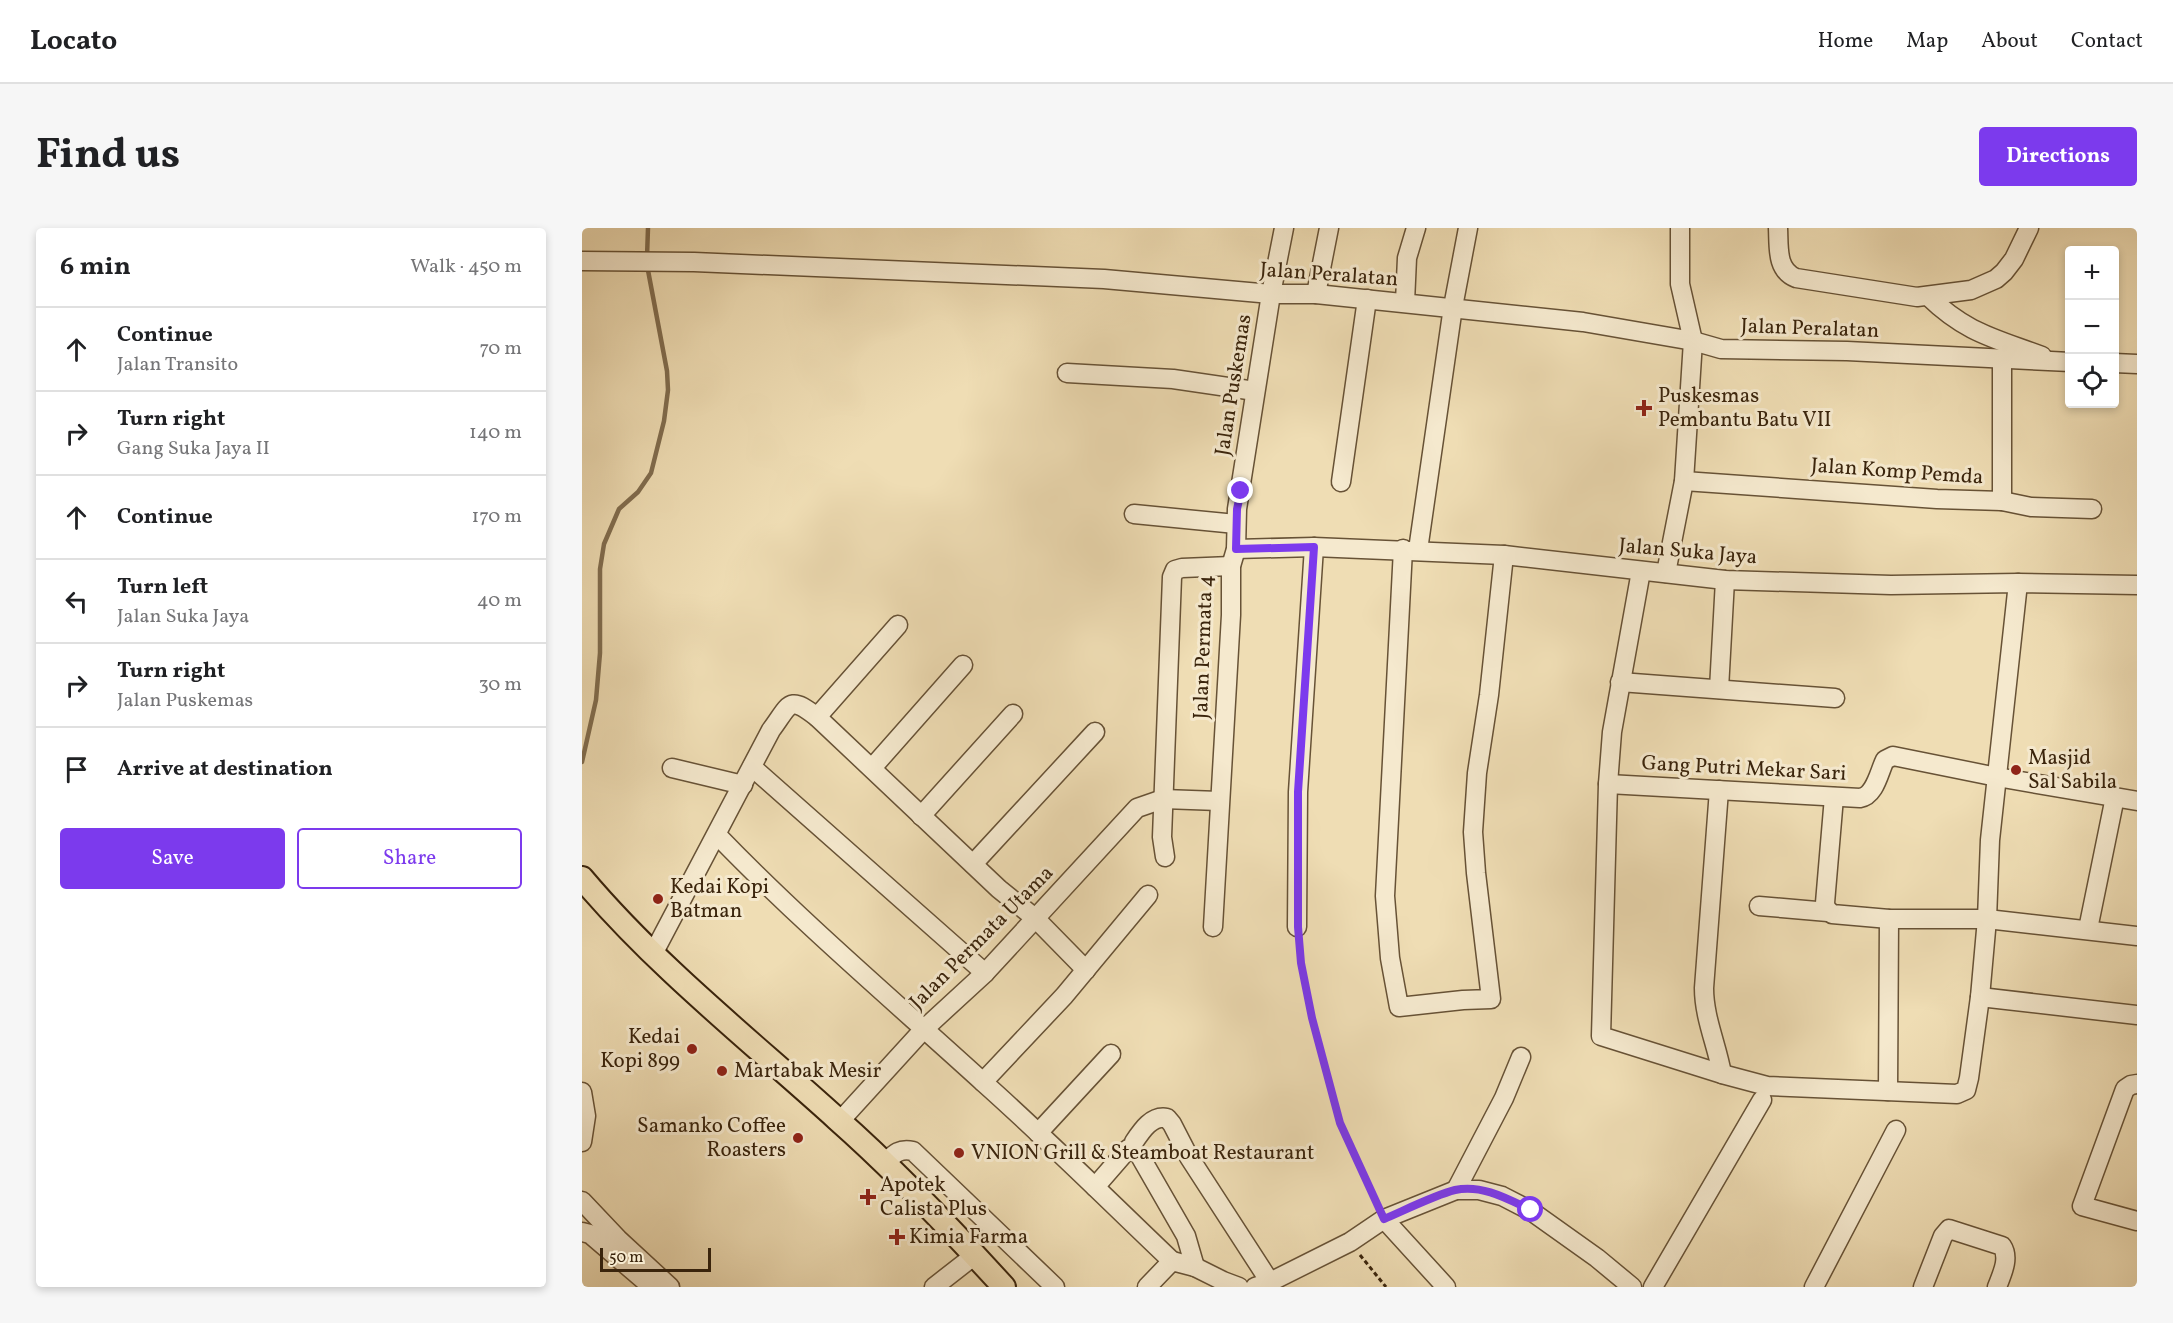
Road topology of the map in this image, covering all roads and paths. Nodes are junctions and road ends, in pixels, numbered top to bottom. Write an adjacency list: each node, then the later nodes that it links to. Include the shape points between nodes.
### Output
1 (1284, 228): 9 (street, Jalan Puskemas)
2 (1329, 228): 10 (street)
3 (1416, 228): 13 (street, via 1407,258)
4 (1468, 228): 14 (street)
5 (1680, 228): 15 (street, via 1680,284)
6 (1778, 228): 11 (street, via 1781,262 1789,275 1849,288)
7 (2029, 228): 11 (street, via 2014,260 1996,279 1971,290)
8 (582, 261): 9 (street, Jalan Peralatan, via 1104,279)
9 (1271, 294): 10 (street, Jalan Peralatan); 21 (street, Jalan Puskemas)
10 (1316, 294): 12 (street, Jalan Peralatan)
11 (1928, 296): 17 (street, via 1947,314 1978,333)
12 (1367, 299): 13 (street, Jalan Peralatan); 23 (street)
13 (1405, 302): 14 (street, Jalan Peralatan)
14 (1453, 308): 15 (street, Jalan Peralatan, via 1583,322); 29 (street)
15 (1693, 341): 16 (street, Jalan Peralatan, via 1721,349); 22 (street)
16 (2002, 360): 17 (street, Jalan Peralatan); 24 (street, Jalan Komp Pemda)
17 (2064, 362)
18 (2119, 363): 19 (street)
19 (2137, 364)
20 (1067, 373): 21 (street, via 1173,379)
21 (1256, 391): 27 (street, Jalan Puskemas)
22 (1684, 481): 24 (street, Jalan Komp Pemda, via 1937,500); 33 (street)
23 (1341, 482)
24 (2002, 501): 25 (street, via 2031,507)
25 (2092, 509)
26 (1134, 514): 27 (street)
27 (1236, 524): 31 (street, Jalan Puskemas)
28 (1314, 547): 29 (street, Jalan Suka Jaya); 31 (street, Jalan Suka Jaya); 69 (street, via 1298,792)
29 (1411, 549): 30 (street, Jalan Suka Jaya); 30 (street, via 1385,896 1399,1007 1491,999 1473,832)
30 (1504, 555): 32 (street, Jalan Suka Jaya)
31 (1234, 558): 54 (street, Jalan Permata 4, via 1175,570 1172,577); 55 (street, Jalan Permata 4)
32 (1641, 571): 33 (street, Jalan Suka Jaya); 39 (street)
33 (1666, 573): 34 (street, Jalan Suka Jaya)
34 (1725, 580): 35 (street, Jalan Suka Jaya, via 1891,585); 40 (street)
35 (2018, 583): 36 (street, Jalan Suka Jaya); 48 (street)
36 (2137, 585)
37 (897, 625): 43 (street)
38 (963, 665): 47 (street)
39 (1620, 682): 40 (street); 49 (street)
40 (1719, 689): 41 (street)
41 (1834, 698)
42 (1013, 714): 57 (street)
43 (817, 717): 45 (street, via 801,704 790,705 771,730); 47 (street)
44 (1095, 732): 60 (street)
45 (752, 767): 50 (street); 74 (street)
46 (672, 768): 50 (street)
47 (872, 768): 57 (street)
48 (1996, 777): 52 (street, Gang Putri Mekar Sari, via 1893,756 1884,760 1866,797); 53 (street, Gang Putri Mekar Sari); 67 (street)
49 (1608, 784): 51 (street, Gang Putri Mekar Sari); 80 (street, via 1601,1036)
50 (743, 785): 58 (street)
51 (1719, 790): 52 (street, Gang Putri Mekar Sari); 80 (street, via 1704,988 1706,1014)
52 (1834, 797): 64 (street, via 1825,903)
53 (2115, 797): 56 (street, Gang Putri Mekar Sari); 70 (street)
54 (1163, 799): 55 (street); 59 (street, Jalan Permata 4); 65 (street, Jalan Permata Utama, via 1137,808)
55 (1219, 801): 68 (street, Jalan Permata 4)
56 (2137, 801)
57 (921, 816): 60 (street)
58 (717, 835): 72 (street); 77 (street)
59 (1165, 857)
60 (973, 864): 65 (street)
61 (582, 878): 72 (main road)
62 (1148, 895): 73 (street)
63 (1759, 906): 64 (street)
64 (1828, 912): 66 (street)
65 (1035, 918): 73 (street); 74 (street, Jalan Permata Utama)
66 (1889, 919): 67 (street); 83 (street)
67 (1987, 919): 70 (street); 75 (street)
68 (1213, 927)
69 (1298, 927): 95 (path, via 1312,1018 1340,1123)
70 (2088, 929): 71 (street)
71 (2137, 936)
72 (653, 954): 86 (main road)
73 (1086, 970): 81 (street)
74 (984, 973): 77 (street, Jalan Permata Utama)
75 (1980, 997): 76 (street); 83 (street, via 1966,1090 1957,1094)
76 (2137, 1015)
77 (923, 1030): 81 (street); 86 (street, Jalan Permata Utama)
78 (1111, 1054): 88 (street)
79 (1521, 1057): 93 (street)
80 (1722, 1074): 83 (street, via 1767,1086)
81 (983, 1082): 88 (street)
82 (2137, 1084): 96 (street, via 2125,1089 2082,1206)
83 (1888, 1090)
84 (582, 1092): 89 (street, via 586,1116)
85 (1762, 1100): 113 (street)
86 (840, 1121): 91 (main road)
87 (1896, 1130): 114 (street)
88 (1038, 1133): 92 (street)
89 (582, 1142)
90 (1134, 1149): 92 (street); 101 (street, via 1186,1236); 102 (street, via 1142,1130 1155,1119 1167,1118 1173,1124)
91 (885, 1163): 99 (main road); 107 (street, via 898,1151 913,1151)
92 (1095, 1188): 100 (street)
93 (1455, 1190): 95 (street); 112 (street, via 1487,1192 1531,1210)
94 (582, 1201): 104 (street)
95 (1384, 1219): 98 (street); 111 (street)
96 (2137, 1221)
97 (582, 1232): 103 (street, via 590,1234)
98 (1343, 1245): 102 (street); 110 (path)
99 (975, 1255): 105 (street); 106 (main road)
100 (1172, 1261): 101 (street); 108 (street)
101 (1196, 1267): 109 (street)
102 (1262, 1284)
103 (652, 1287)
104 (670, 1287)
105 (934, 1287)
106 (1004, 1287)
107 (1055, 1287)
108 (1147, 1287)
109 (1239, 1287)
110 (1386, 1287)
111 (1446, 1287)
112 (1632, 1287)
113 (1653, 1287)
114 (1815, 1287)
115 (1923, 1287): 116 (street, via 1949,1229 2002,1246 2007,1252)
116 (1998, 1287)

